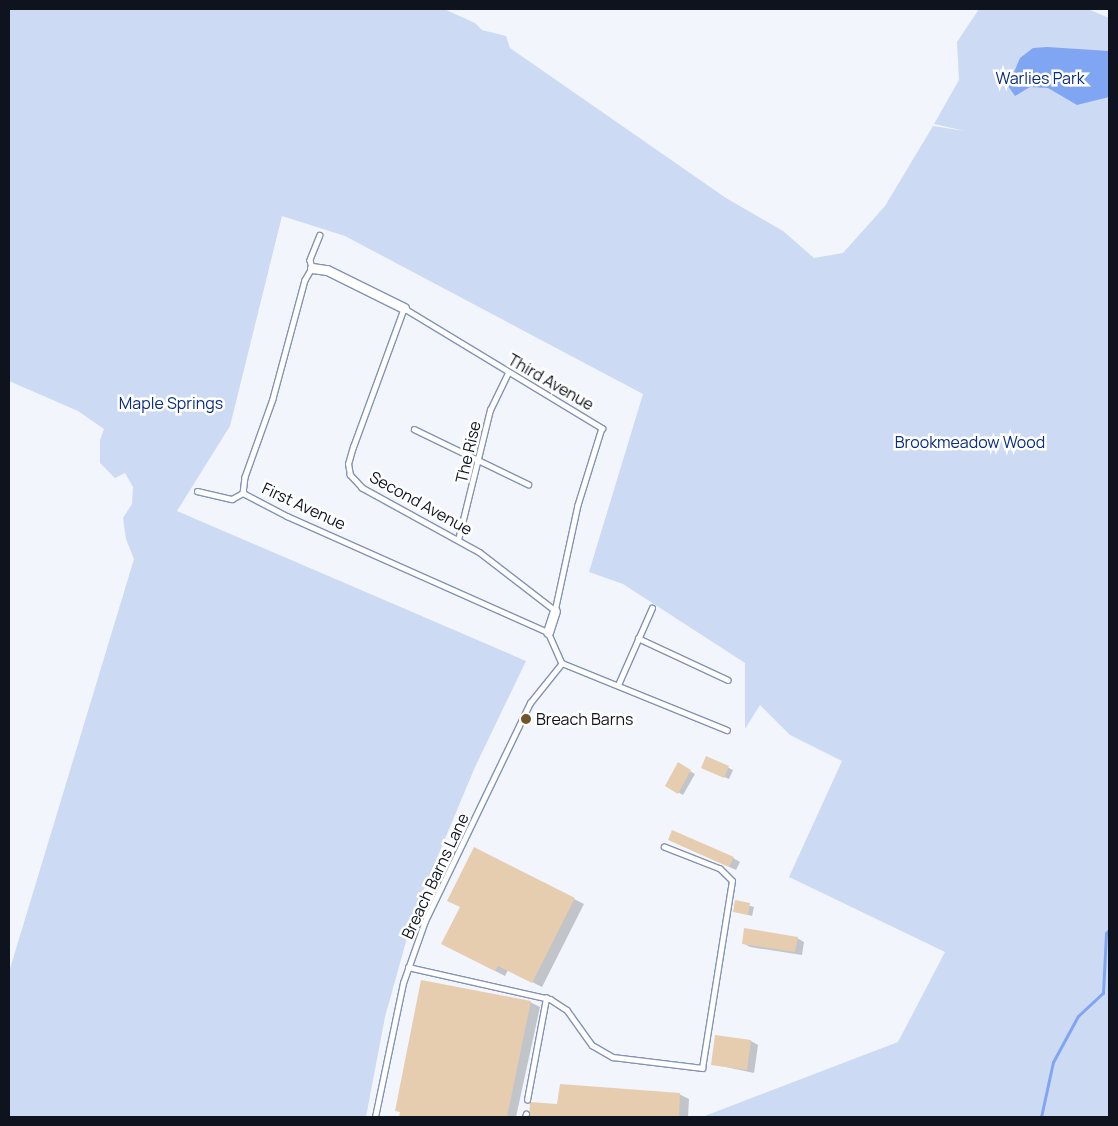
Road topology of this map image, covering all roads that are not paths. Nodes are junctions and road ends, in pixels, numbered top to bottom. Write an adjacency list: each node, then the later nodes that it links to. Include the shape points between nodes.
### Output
1 (320, 235): 2 (lane, First Avenue, via 310,260)
2 (312, 268): 3 (street, via 327,270); 9 (lane, First Avenue, via 305,280 273,399 245,477)
3 (404, 308): 4 (lane, Third Avenue); 10 (lane, Second Avenue, via 353,447 348,469 362,488)
4 (508, 373): 6 (lane, The Rise, via 490,410); 12 (lane, Third Avenue, via 602,428 578,505)
5 (414, 428): 6 (lane)
6 (480, 459): 7 (lane); 10 (lane, The Rise)
7 (528, 484)
8 (197, 492): 9 (lane, via 232,498)
9 (244, 492): 13 (lane, First Avenue, via 254,500)
10 (458, 540): 12 (lane, Second Avenue)
11 (652, 608): 14 (lane)
12 (555, 611): 13 (street)
13 (548, 632): 15 (lane)
14 (638, 638): 16 (lane); 17 (lane)
15 (562, 663): 17 (lane); 20 (lane, Breach Barns Lane, via 530,703 425,921)
16 (728, 680)
17 (618, 685): 18 (lane)
18 (728, 730)
19 (664, 847): 21 (lane, via 720,868 732,880 702,1068 613,1057 592,1045 567,1010)
20 (408, 967): 21 (lane); 23 (lane, Breach Barns Lane)
21 (546, 998): 22 (lane)
22 (527, 1100)
23 (375, 1117)

